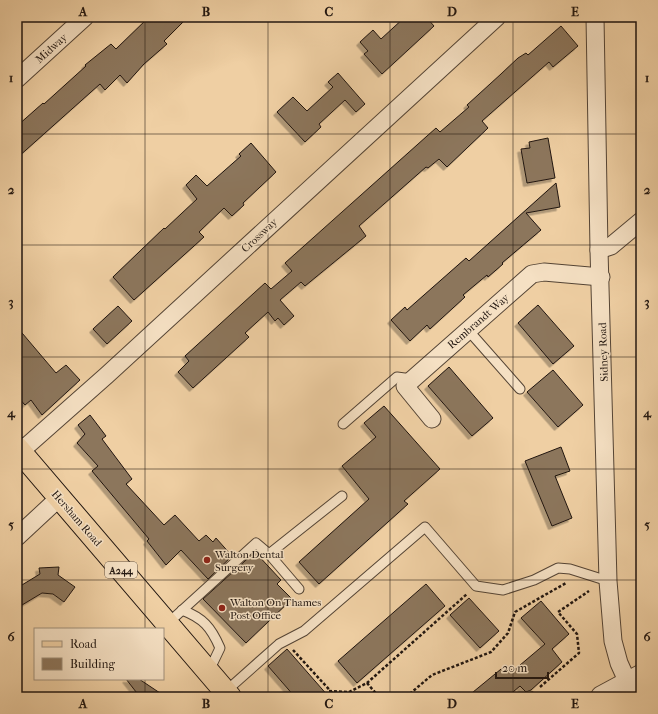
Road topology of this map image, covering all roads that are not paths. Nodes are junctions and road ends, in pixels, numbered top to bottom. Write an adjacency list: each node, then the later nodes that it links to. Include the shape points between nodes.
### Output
1 (497, 17): 13 (street, Crossway, via 107,375)
2 (595, 17): 6 (street, Sidney Road)
3 (78, 20): 4 (street, Midway)
4 (17, 79)
5 (641, 221): 6 (street, via 611,246)
6 (599, 250): 7 (street, Sidney Road)
7 (601, 276): 8 (street, Rembrandt Way, via 544,272 532,274); 18 (street, Sidney Road)
8 (468, 330): 9 (street, Rembrandt Way); 10 (lane)
9 (412, 379): 11 (street, via 405,386); 12 (lane, via 397,377)
10 (520, 389)
11 (432, 419)
12 (343, 424)
13 (18, 450): 15 (main road, Hersham Road / A244)
14 (342, 496): 17 (lane)
15 (60, 498): 16 (street); 20 (main road, Hersham Road / A244)
16 (17, 537)
17 (269, 554): 19 (lane); 20 (lane, via 256,543)
18 (608, 581): 22 (street, Sidney Road, via 613,641 619,663); 23 (lane, via 570,569 558,568 534,580 503,590 476,586 425,527 304,631 279,644)
19 (299, 589)
20 (175, 617): 21 (main road, Hersham Road / A244); 21 (lane, via 198,616 214,634 220,648)
21 (208, 672): 23 (main road, Hersham Road / A244)
22 (635, 680): 24 (street)
23 (228, 695)
24 (602, 697)

